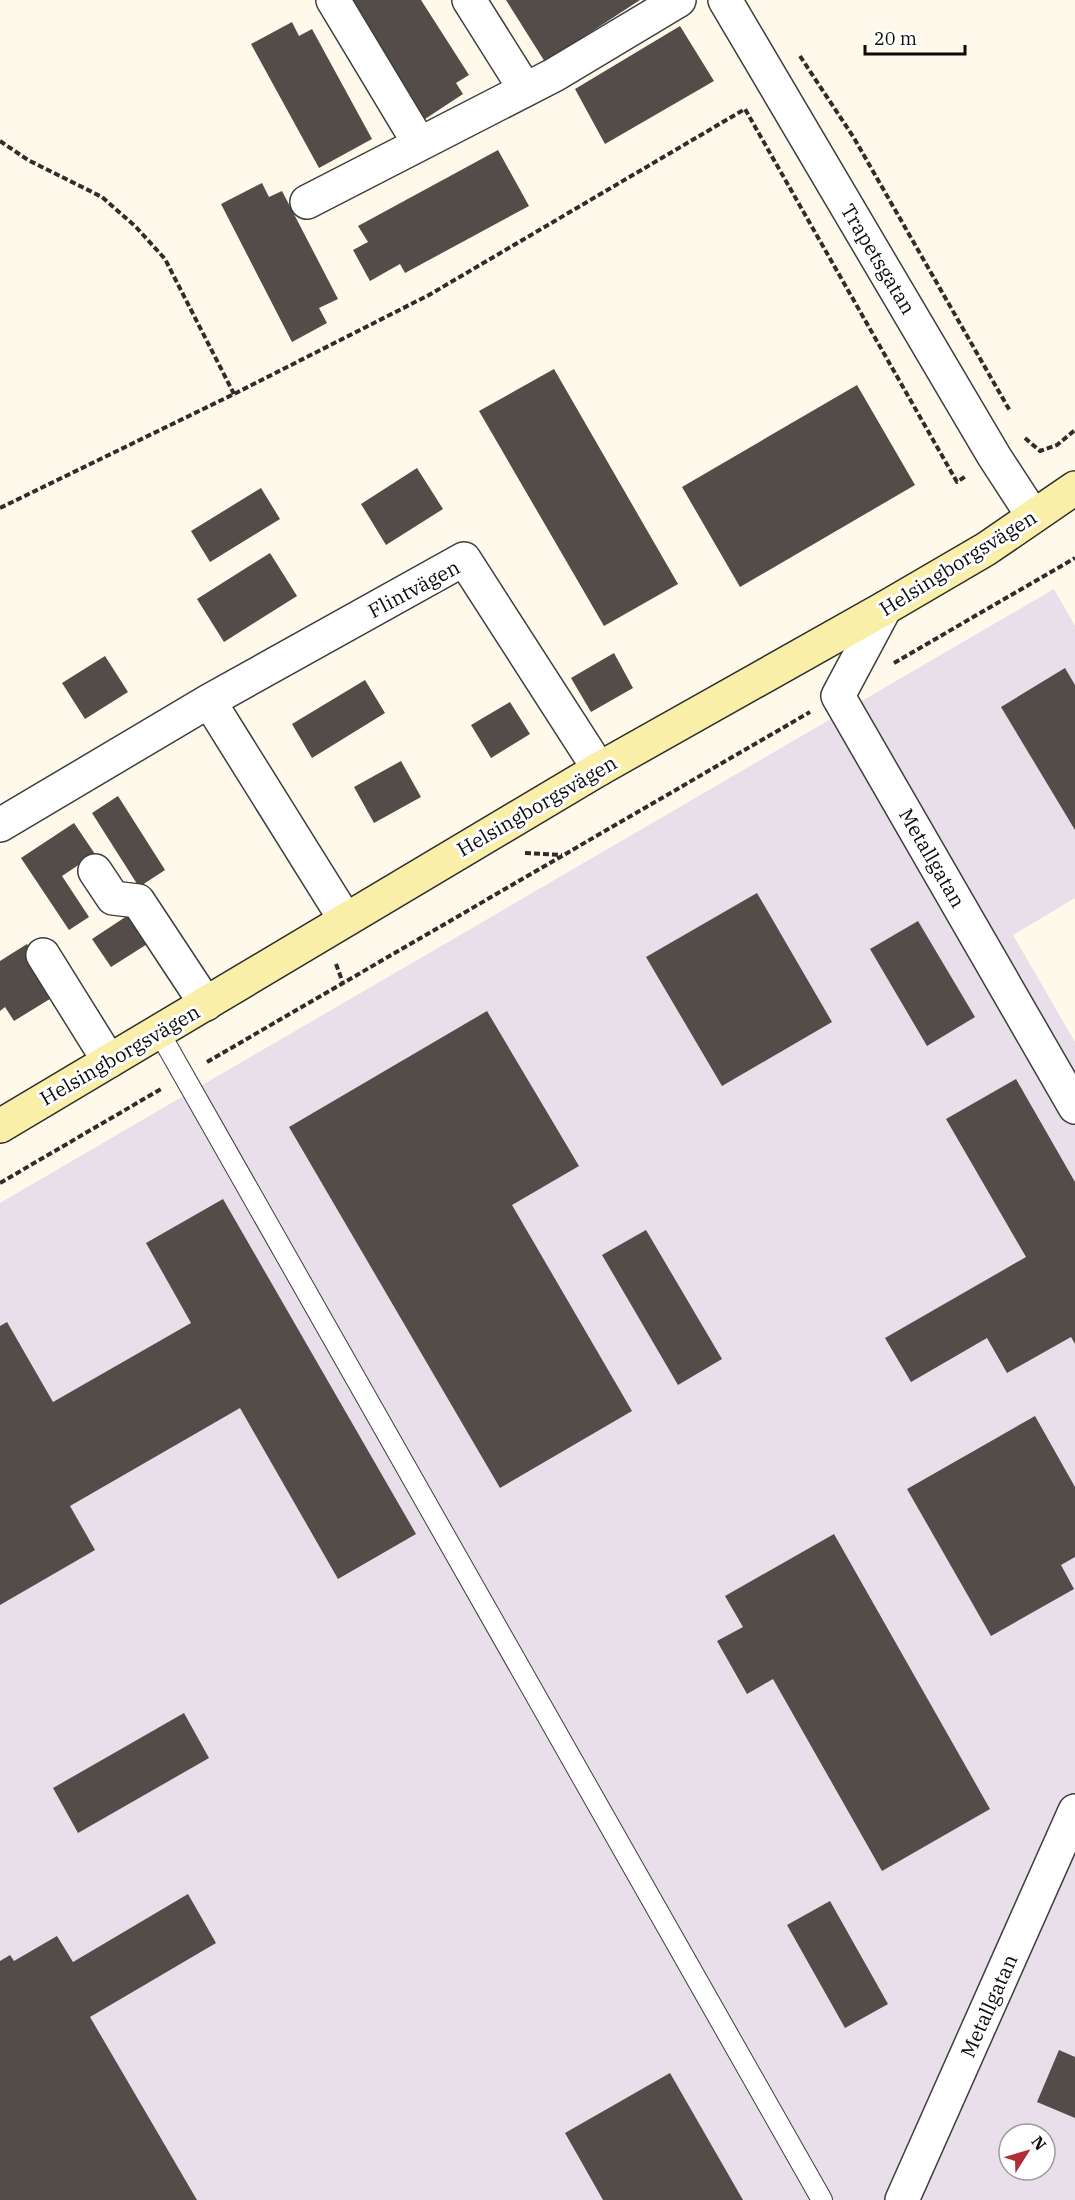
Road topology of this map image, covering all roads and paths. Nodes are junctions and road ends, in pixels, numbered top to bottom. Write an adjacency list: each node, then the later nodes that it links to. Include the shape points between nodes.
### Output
1 (333, 0): 8 (street)
2 (469, 0): 5 (street)
3 (680, 0): 5 (street)
4 (725, 0): 14 (street, Trapetsgatan)
5 (525, 89): 8 (street)
6 (833, 106): 11 (path)
7 (0, 141): 10 (path, via 28,160 102,197 136,227 165,259)
8 (419, 143): 9 (street)
9 (307, 202)
10 (234, 394): 14 (path, via 429,295 745,109 957,482); 16 (path)
11 (1012, 416)
12 (1075, 430): 13 (path, via 1057,445 1040,451)
13 (1021, 431)
14 (994, 456): 17 (street, Trapetsgatan)
15 (1075, 488): 17 (main road, Helsingborgsvägen)
16 (0, 508)
17 (1033, 516): 19 (main road, Helsingborgsvägen, via 986,549)
18 (1075, 558): 20 (path)
19 (885, 608): 21 (street); 23 (main road, Helsingborgsvägen)
20 (889, 666)
21 (838, 696): 31 (path); 32 (street, Metallgatan)
22 (209, 701): 23 (street, Flintvägen, via 464,559); 24 (street, Flintvägen); 26 (street)
23 (598, 769): 26 (main road, Helsingborgsvägen)
24 (0, 825)
25 (95, 871): 28 (street, via 113,898 138,901)
26 (345, 919): 28 (main road, Helsingborgsvägen)
27 (43, 955): 30 (street)
28 (206, 1004): 29 (main road, Helsingborgsvägen)
29 (159, 1032): 30 (main road, Helsingborgsvägen); 31 (lane)
30 (109, 1061): 33 (main road, Helsingborgsvägen)
31 (184, 1076): 34 (path); 36 (lane)
32 (1075, 1107)
33 (0, 1126)
34 (0, 1182)
35 (1075, 1811): 37 (street, Metallgatan)
36 (822, 2200)
37 (902, 2200)

